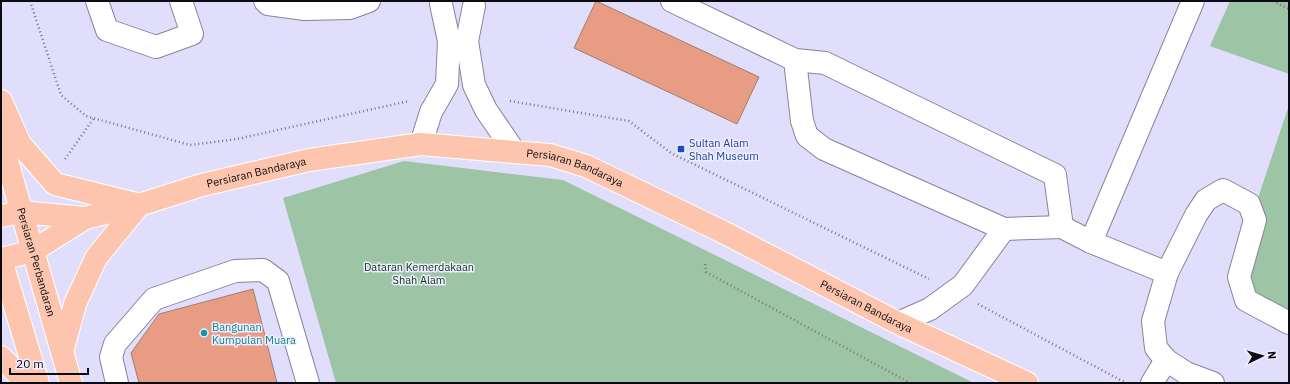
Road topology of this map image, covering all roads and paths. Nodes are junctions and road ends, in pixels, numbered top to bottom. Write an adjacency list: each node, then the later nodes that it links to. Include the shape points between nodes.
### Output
1 (97, 1): 2 (lane, via 107,30 156,46 192,34)
2 (181, 1)
3 (265, 1): 4 (lane, via 268,4 305,9 350,8)
4 (369, 1)
5 (672, 1): 11 (lane)
6 (1194, 1): 21 (lane)
7 (1273, 1): 10 (path)
8 (439, 3): 9 (lane, via 457,8); 14 (lane, via 448,42 447,84 431,112)
9 (481, 4): 15 (lane, via 467,41 474,85 486,110)
10 (1289, 9)
11 (795, 60): 19 (lane, via 825,63 1055,175); 20 (lane, via 798,97 807,136 824,149)
12 (1, 101): 16 (main road, via 20,144 55,184)
13 (1, 140): 17 (main road, Persiaran Perbandaran)
14 (421, 144): 15 (main road, Persiaran Bandaraya); 16 (main road, Persiaran Bandaraya, via 309,160 202,185)
15 (514, 151): 26 (main road, Persiaran Bandaraya, via 550,155 586,166 724,232)
16 (139, 205): 18 (main road, Persiaran Bandaraya); 28 (main road, via 96,258 75,304)
17 (11, 214): 18 (main road, Persiaran Bandaraya); 22 (main road, Persiaran Perbandaran)
18 (85, 218): 22 (main road, Persiaran Bandaraya)
19 (1062, 227): 20 (lane); 21 (lane)
20 (1004, 229): 26 (lane, via 964,285 930,309)
21 (1091, 242): 25 (lane)
22 (33, 251): 23 (main road, Persiaran Bandaraya); 28 (main road, Persiaran Perbandaran)
23 (1, 259): 32 (main road)
24 (705, 264): 36 (path, via 706,272)
25 (1167, 273): 27 (lane, via 1199,210 1206,200 1222,190 1249,204 1255,220 1239,276 1246,300); 30 (lane, via 1153,321 1156,348)
26 (898, 323): 37 (main road, Persiaran Bandaraya)
27 (1289, 323)
28 (62, 352): 33 (main road, Persiaran Perbandaran)
29 (1, 356): 31 (main road)
30 (1166, 360): 38 (lane); 39 (lane, via 1186,373)
31 (26, 383)
32 (38, 383)
33 (71, 383)
34 (117, 383): 35 (lane, via 111,357 115,344 154,299 235,271 263,270 278,281)
35 (308, 383)
36 (910, 383)
37 (1027, 383)
38 (1152, 383)
39 (1213, 383)

